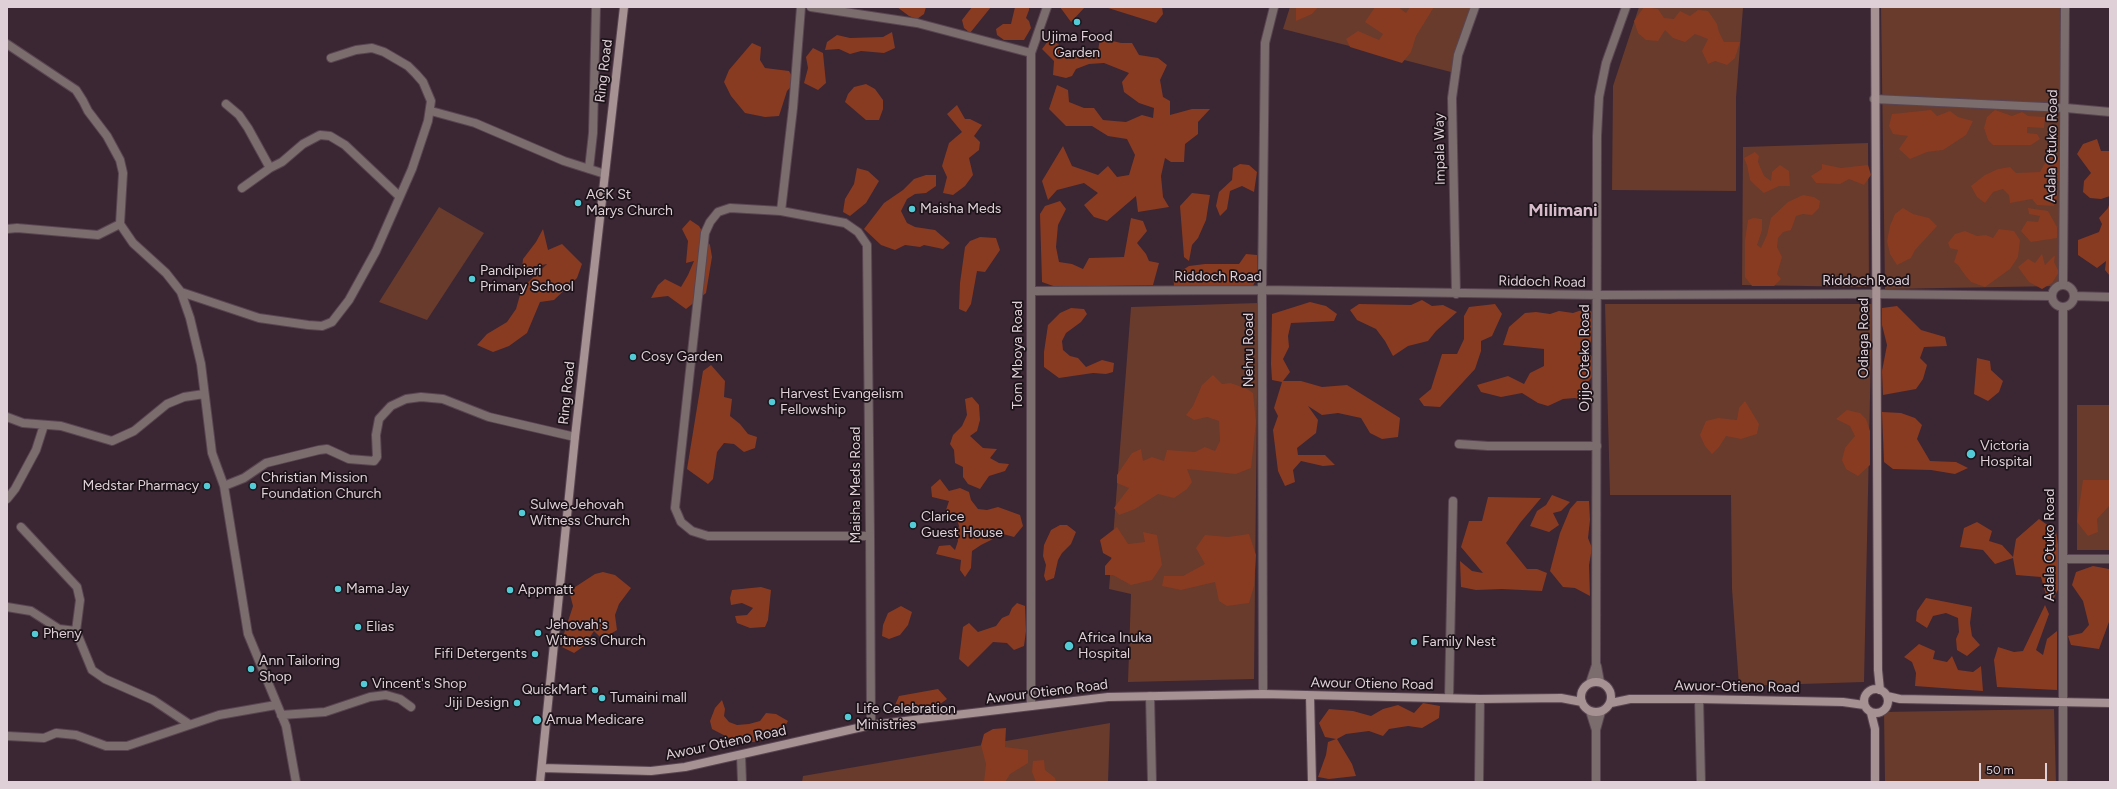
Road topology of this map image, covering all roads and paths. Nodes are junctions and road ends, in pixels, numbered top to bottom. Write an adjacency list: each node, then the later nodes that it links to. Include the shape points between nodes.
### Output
1 (596, 7): 20 (street, via 594,133)
2 (624, 7): 21 (main road, Ring Road)
3 (801, 7): 24 (street)
4 (811, 7): 12 (street, via 918,24)
5 (1047, 7): 12 (street, Tom Mboya Road)
6 (1274, 7): 28 (street, Nehru Road, via 1265,43)
7 (1475, 7): 31 (street, Impala Way, via 1458,55 1452,98)
8 (1626, 7): 33 (street, Ojijo Oteko Road, via 1606,63 1599,97)
9 (1875, 7): 14 (main road, Odiaga Road)
10 (2065, 7): 16 (street, Adala Otuko Road)
11 (7, 44): 25 (street, via 76,90 107,136 120,160 123,173)
12 (1031, 54): 29 (street, Tom Mboya Road)
13 (331, 58): 17 (street, via 372,48 384,52 408,66 423,82 431,102)
14 (1874, 99): 16 (street); 32 (main road, Odiaga Road)
15 (226, 104): 19 (street, via 239,115 248,128)
16 (2066, 108): 18 (street); 27 (street, Adala Otuko Road)
17 (431, 111): 20 (street, via 475,123); 23 (street, via 412,170)
18 (2110, 112)
19 (270, 168): 22 (street); 23 (street, via 282,162 303,144 320,135 330,136 351,150)
20 (589, 169): 21 (street)
21 (604, 174): 41 (main road, Ring Road)
22 (242, 188)
23 (399, 196): 30 (street, via 376,251 349,300 332,322 315,326 259,318)
24 (781, 212): 48 (street, Maisha Meds Road, via 845,223 858,232 867,245); 48 (street, Maisha Meds Road, via 730,208 718,212 705,233 675,508 681,522 692,531 708,536)
25 (120, 224): 26 (street, via 98,235); 30 (street, via 133,243 166,272)
26 (7, 229)
27 (2063, 285): 34 (street, via 2055,288); 35 (street, via 2071,288)
28 (1262, 290): 29 (street, Riddoch Road); 31 (street, Riddoch Road); 59 (street, Nehru Road)
29 (1031, 291): 76 (street, Tom Mboya Road)
30 (181, 292): 38 (street, via 201,364)
31 (1456, 294): 33 (street, Riddoch Road)
32 (1876, 294): 33 (street, Riddoch Road); 34 (street, Riddoch Road); 56 (main road, Odiaga Road)
33 (1598, 295): 43 (street, Ojijo Oteko Road)
34 (2052, 296): 37 (street, via 2055,304)
35 (2074, 296): 36 (street); 37 (street, via 2070,304)
36 (2110, 296)
37 (2063, 307): 49 (street, Adala Otuko Road)
38 (204, 394): 40 (street, via 184,397 167,404 134,432 112,441 68,427); 44 (street, via 212,453)
39 (7, 417): 40 (street, via 23,423)
40 (44, 425): 45 (street, via 36,450)
41 (575, 437): 44 (street, via 488,417 443,399 406,399 391,406 379,418 376,434 377,457 374,461 349,459 327,449 319,450 266,463 244,478); 87 (main road, Ring Road)
42 (1459, 444): 43 (street)
43 (1597, 446): 53 (street, Ojijo Oteko Road)
44 (224, 486): 74 (street, via 248,634)
45 (7, 499)
46 (1453, 501): 63 (street)
47 (21, 527): 52 (street, via 77,586 80,600)
48 (870, 536): 83 (street, Maisha Meds Road)
49 (2063, 559): 50 (street); 72 (street, Adala Otuko Road)
50 (2110, 559)
51 (7, 607): 52 (street, via 31,611 59,629)
52 (76, 631): 82 (street, via 92,670 105,679 153,700)
53 (1596, 665): 54 (street, Ojijo Oteko Road); 55 (street, Ojijo Oteko Road)
54 (1600, 682): 55 (main road); 57 (main road, Awuor-Otieno Road)
55 (1590, 683): 58 (main road)
56 (1876, 689): 62 (main road); 70 (main road, via 1869,691)
57 (1611, 692): 66 (main road, Awuor-Otieno Road); 71 (main road)
58 (1581, 693): 64 (main road); 69 (main road)
59 (1263, 694): 60 (main road, Awour Otieno Road); 61 (main road, Awour Otieno Road)
60 (1150, 696): 76 (main road, Awour Otieno Road, via 1108,697); 91 (street)
61 (1310, 696): 63 (main road, Awour Otieno Road); 92 (main road)
62 (1887, 696): 68 (main road); 75 (main road)
63 (1449, 698): 65 (main road, Awour Otieno Road)
64 (1561, 698): 65 (main road, Awour Otieno Road); 69 (main road)
65 (1480, 699): 93 (street)
66 (1630, 699): 67 (main road, Awuor-Otieno Road); 71 (main road, Awuor-Otieno Road)
67 (1699, 699): 70 (main road, Awuor-Otieno Road); 95 (street)
68 (1900, 699): 72 (main road); 75 (main road)
69 (1582, 702): 78 (main road)
70 (1864, 702): 80 (main road)
71 (1611, 703): 79 (main road)
72 (2064, 703): 73 (main road); 97 (street, Adala Otuko Road)
73 (2110, 703)
74 (276, 705): 81 (street); 82 (street, via 219,715)
75 (1887, 705): 80 (main road)
76 (1031, 706): 83 (main road, Awour Otieno Road)
77 (412, 707): 81 (street, via 400,699 386,695 325,712)
78 (1590, 712): 79 (main road); 84 (street)
79 (1601, 712): 84 (street)
80 (1876, 713): 96 (main road)
81 (281, 715): 88 (street, via 286,726)
82 (189, 724): 85 (street, via 132,745 117,747 106,746 76,734 56,734 44,738)
83 (871, 725): 86 (main road, Awour Otieno Road)
84 (1596, 730): 94 (street)
85 (7, 736)
86 (741, 755): 87 (main road, Awour Otieno Road, via 685,767 651,771); 90 (street)
87 (542, 768): 89 (main road, Ring Road)
88 (296, 782)
89 (540, 782)
90 (742, 782)
91 (1152, 782)
92 (1312, 782)
93 (1479, 782)
94 (1596, 782)
95 (1701, 782)
96 (1874, 782)
97 (2063, 782)

